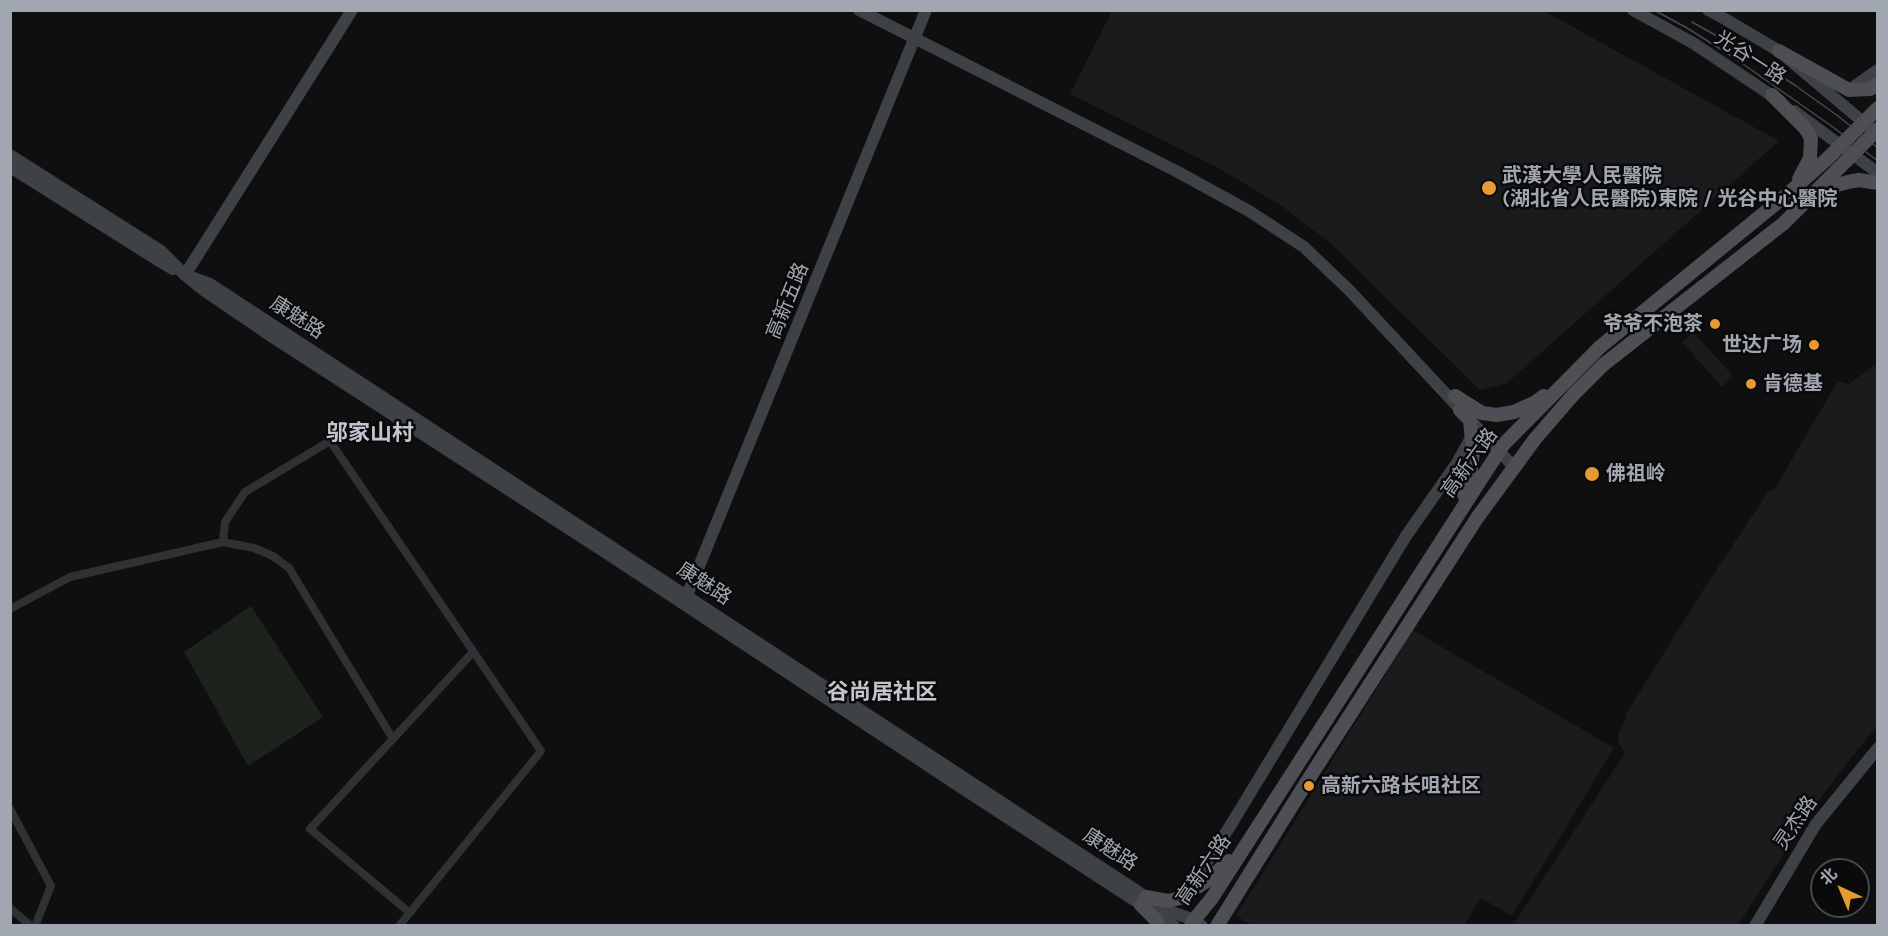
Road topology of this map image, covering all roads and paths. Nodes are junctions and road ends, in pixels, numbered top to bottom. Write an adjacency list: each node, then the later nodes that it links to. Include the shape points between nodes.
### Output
1 (352, 10): 24 (main road)
2 (859, 10): 7 (main road)
3 (872, 10): 7 (main road)
4 (926, 10): 7 (main road, 高新五路)
5 (1633, 10): 12 (main road, 光谷一路)
6 (1708, 10): 8 (main road, 光谷一路)
7 (917, 36): 26 (main road, via 1181,166 1271,218 1308,243 1353,286); 27 (main road, via 1178,172 1304,247); 33 (main road, 高新五路)
8 (1779, 51): 11 (main road); 14 (main road, 光谷一路)
9 (1878, 70): 11 (main road)
10 (1878, 84): 11 (main road, via 1870,89)
11 (1849, 90)
12 (1772, 95): 16 (main road, 光谷一路); 22 (main road, via 1811,138 1810,158)
13 (1878, 108): 14 (main road, 高新六路)
14 (1863, 123): 15 (main road, 光谷一路); 16 (main road, 高新六路)
15 (1876, 132): 17 (main road, 高新六路)
16 (1841, 145): 17 (main road, 光谷一路); 22 (main road, 高新六路)
17 (1853, 154): 20 (main road, 光谷一路); 23 (main road, 高新六路)
18 (10, 155): 24 (main road, 康魅路, via 161,251)
19 (10, 167): 24 (main road, 康魅路)
20 (1878, 173)
21 (1878, 183): 23 (main road, via 1859,180 1837,185)
22 (1790, 192): 25 (main road, 高新六路, via 1600,347)
23 (1784, 223): 30 (main road, 高新六路, via 1603,365)
24 (185, 275): 33 (main road, 康魅路, via 274,338)
25 (1566, 382): 26 (main road, via 1534,403 1497,415 1482,412); 29 (main road, 高新六路)
26 (1455, 396): 29 (main road)
27 (1460, 410): 28 (main road, via 1470,420); 29 (main road)
28 (1472, 436): 31 (main road, via 1470,478); 40 (main road, via 1406,536)
29 (1501, 448): 30 (main road); 31 (main road, 高新六路)
30 (1516, 464): 41 (main road, 高新六路, via 1470,528)
31 (1454, 519): 39 (main road, 高新六路)
32 (222, 542): 34 (street, via 70,577); 35 (street, via 225,522 245,492 330,441); 36 (street, via 254,548 289,568)
33 (686, 600): 42 (main road, 康魅路)
34 (10, 609)
35 (473, 652): 36 (street); 44 (street, via 541,751)
36 (393, 739): 44 (street, via 310,829)
37 (1878, 748): 52 (main road, 灵杰路, via 1816,824)
38 (10, 809): 46 (street, via 51,886)
39 (1244, 847): 40 (main road); 45 (main road, 高新六路)
40 (1186, 894): 42 (main road, via 1168,901)
41 (1233, 899): 50 (main road, 高新六路); 51 (main road)
42 (1143, 901): 45 (main road, 康魅路); 48 (main road); 49 (main road, 康魅路)
43 (10, 908): 46 (street)
44 (410, 913): 47 (street)
45 (1195, 924)
46 (33, 926)
47 (399, 926)
48 (1158, 926)
49 (1174, 926)
50 (1217, 926)
51 (1230, 926)
52 (1755, 926)

